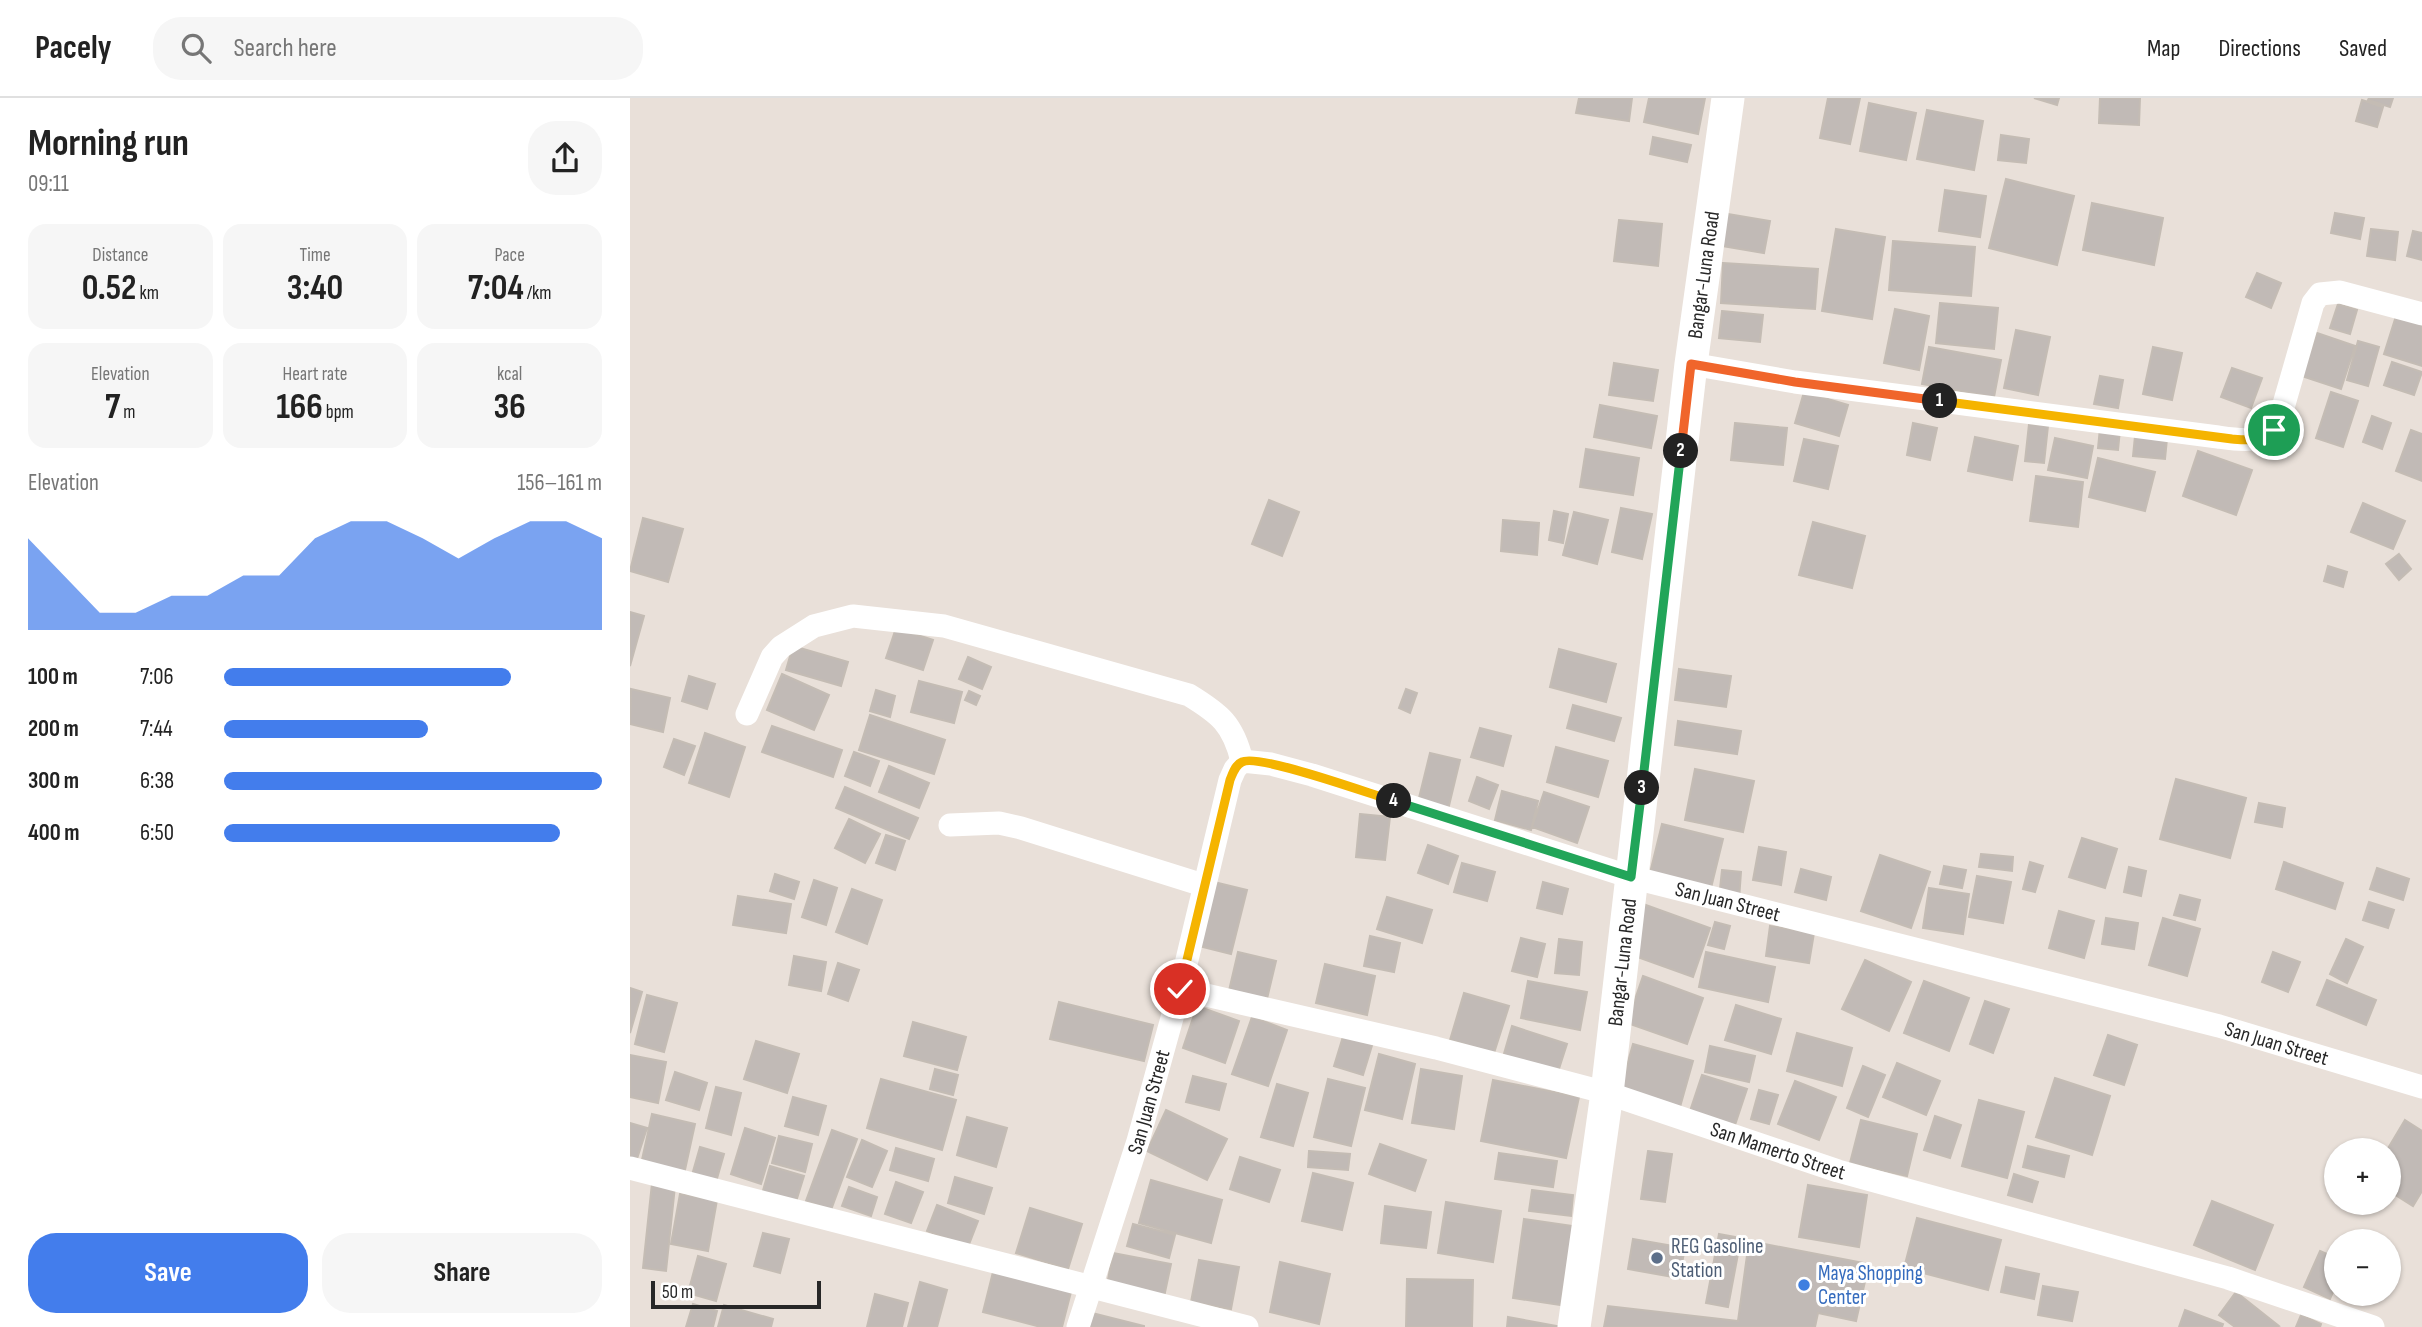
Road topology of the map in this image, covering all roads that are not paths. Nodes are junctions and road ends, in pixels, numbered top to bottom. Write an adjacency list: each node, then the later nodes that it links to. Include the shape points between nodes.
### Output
1 (1728, 98): 3 (main road, Bangar-Luna Road)
2 (2422, 314): 3 (street, via 2340,292 2320,294 2313,303 2278,425 2270,435 2252,440 1795,382)
3 (1691, 364): 7 (main road, Bangar-Luna Road)
4 (747, 714): 5 (street, via 772,657 791,639 814,626 853,616 892,619 944,626 1189,695 1228,723)
5 (1242, 761): 7 (street, San Juan Street, via 1312,775); 8 (street, San Juan Street, via 1230,780)
6 (950, 825): 8 (street, via 999,823 1021,828)
7 (1631, 877): 10 (street, San Juan Street, via 2219,1026); 11 (main road, Bangar-Luna Road)
8 (1203, 885): 9 (street, San Juan Street)
9 (1180, 989): 11 (street, San Mamerto Street); 13 (street, San Juan Street, via 1138,1141)
10 (2422, 1087)
11 (1607, 1093): 16 (main road, Bangar-Luna Road); 17 (street, San Mamerto Street, via 1838,1171 2228,1278)
12 (630, 1168): 13 (street)
13 (1090, 1287): 14 (street, San Juan Street); 15 (street)
14 (1078, 1327)
15 (1247, 1327)
16 (1574, 1327)
17 (2373, 1327)

